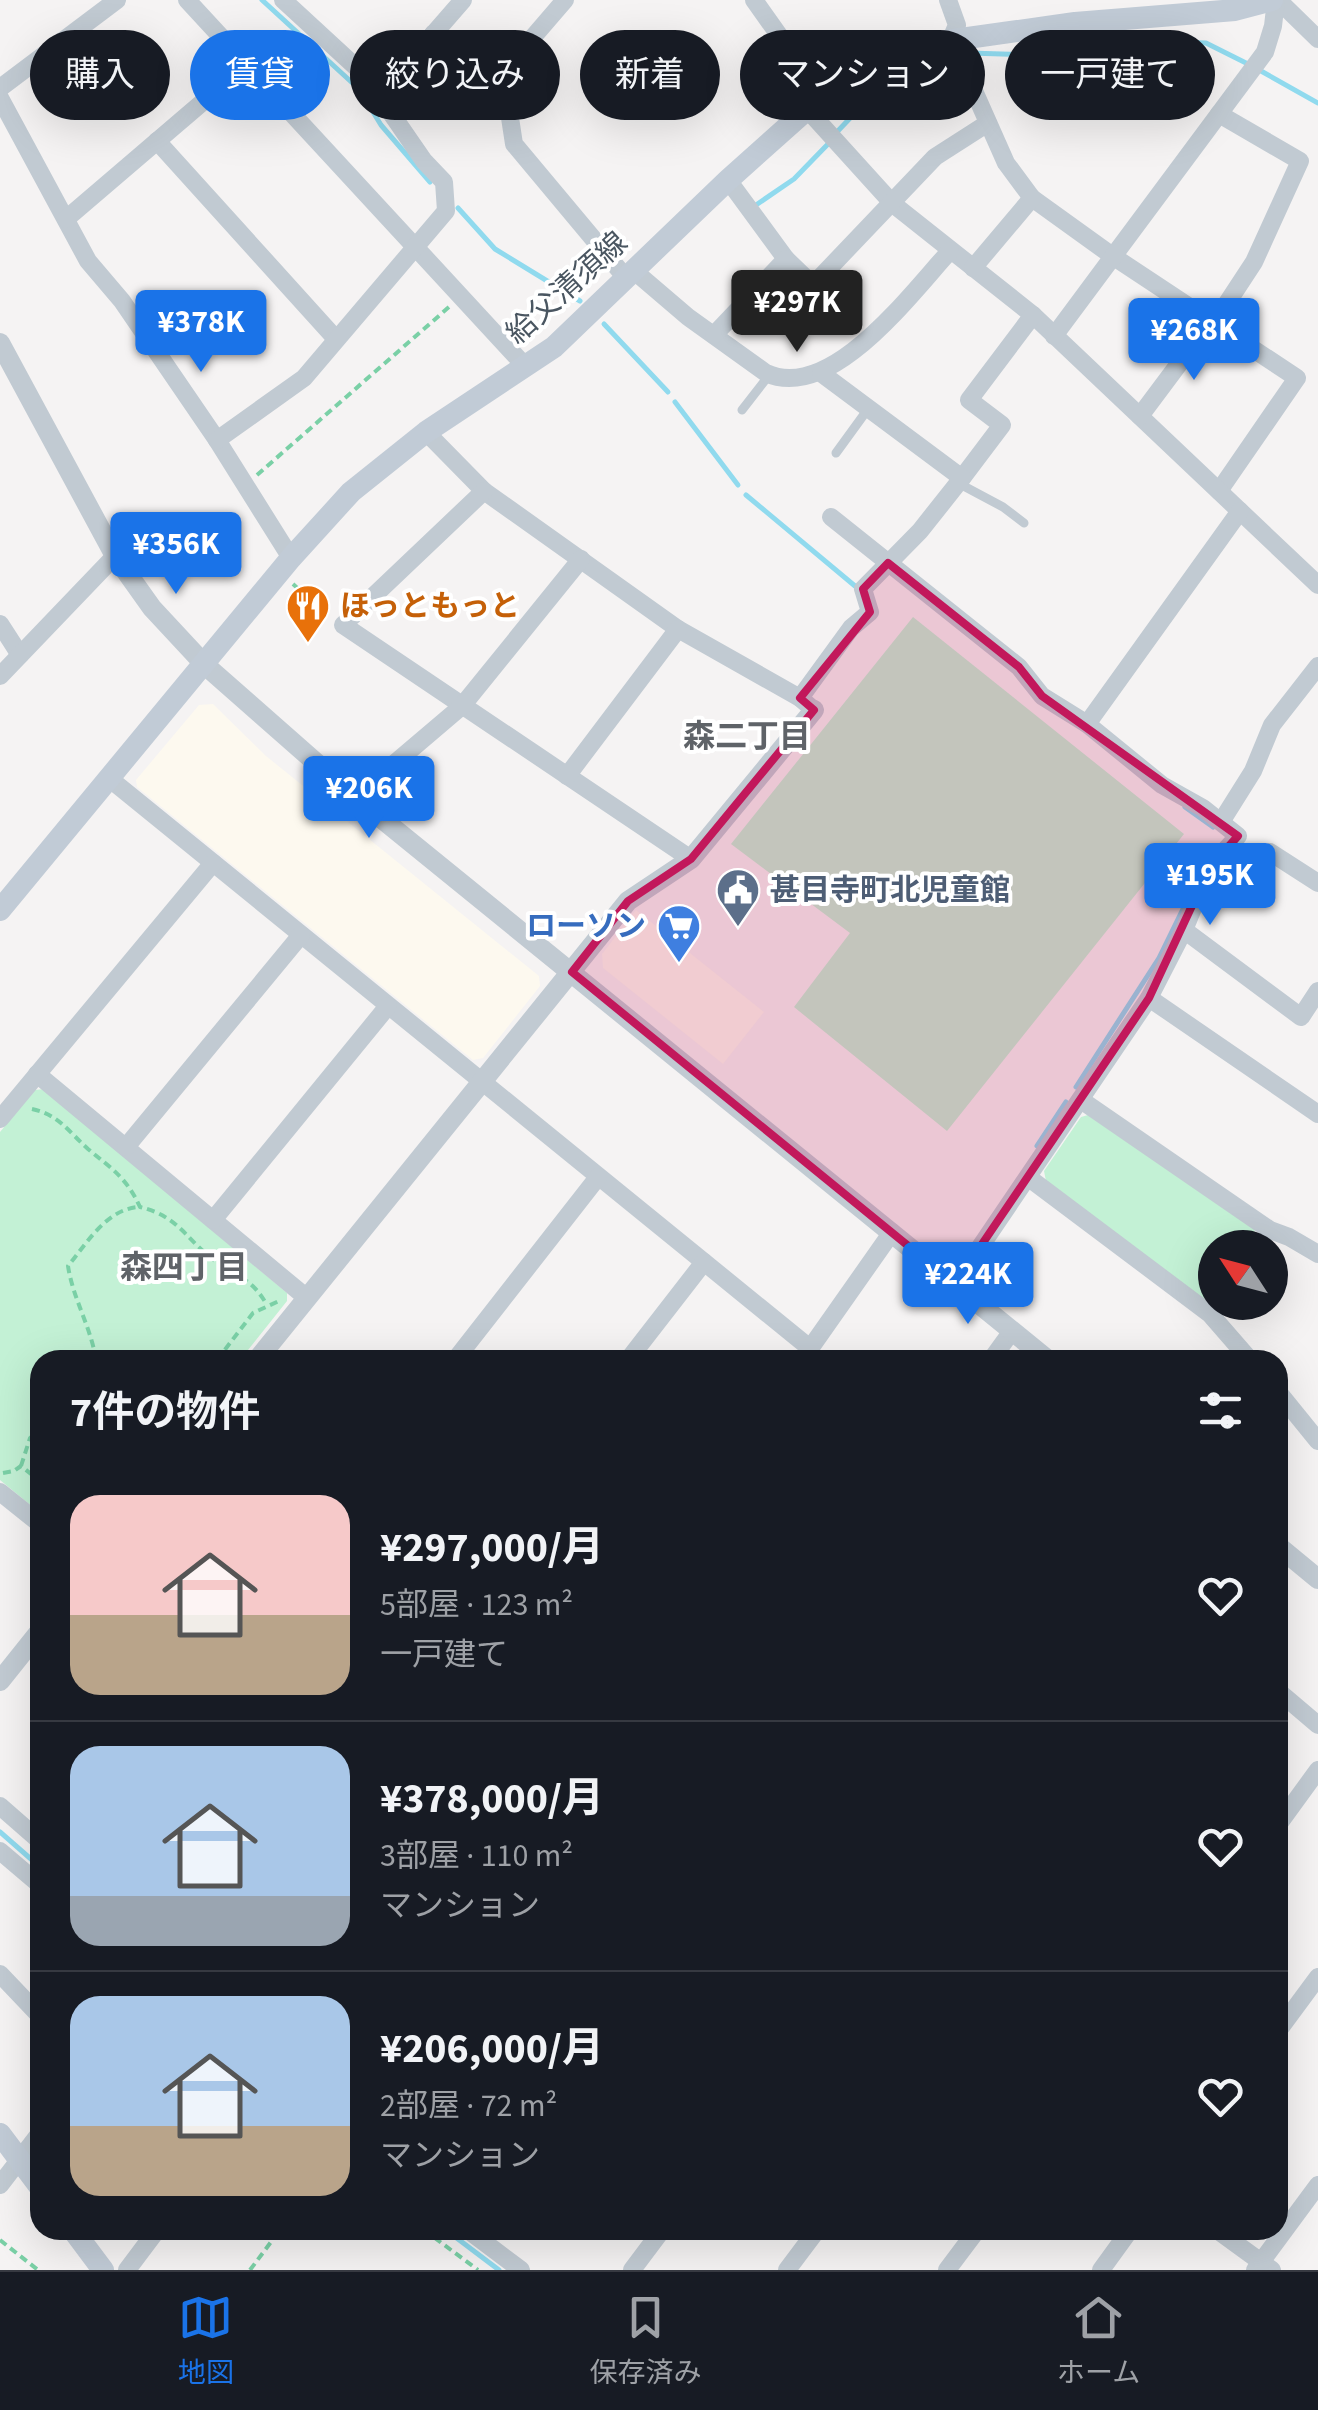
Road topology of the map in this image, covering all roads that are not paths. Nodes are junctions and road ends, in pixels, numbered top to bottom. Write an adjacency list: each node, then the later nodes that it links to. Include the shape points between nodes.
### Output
1 (116, 0): 17 (street)
2 (188, 0): 9 (street)
3 (283, 0): 16 (street)
4 (463, 0): 10 (street)
5 (565, 0): 11 (street)
6 (754, 0): 12 (street)
7 (948, 0): 13 (street)
8 (1275, 0): 14 (main road, 給父清須線, via 1195,15); 15 (street); 20 (street, via 1265,52)
9 (215, 30)
10 (437, 30)
11 (539, 30)
12 (772, 30)
13 (955, 30)
14 (985, 35)
15 (1318, 40)
16 (350, 62)
17 (0, 88)
18 (0, 98): 32 (street)
19 (190, 113): 28 (street)
20 (1219, 114): 35 (street); 40 (street, via 1300,161 1254,262)
21 (985, 116): 27 (street)
22 (296, 120): 33 (street)
23 (396, 120): 33 (street, via 444,182 446,211)
24 (510, 120): 38 (street, via 514,144)
25 (794, 120): 29 (main road, 給父清須線)
26 (828, 120): 31 (street)
27 (988, 123): 30 (street); 31 (street, via 935,157)
28 (157, 141): 32 (street); 43 (street)
29 (728, 180): 36 (street); 38 (main road, 給父清須線)
30 (1032, 198): 35 (street); 37 (street)
31 (893, 204): 34 (street); 36 (street, via 813,284)
32 (66, 219): 52 (street, via 88,261)
33 (413, 248): 43 (street); 45 (street)
34 (950, 250): 37 (street); 46 (street, via 874,334)
35 (1114, 257): 40 (street); 42 (street)
36 (786, 259): 41 (street)
37 (973, 268): 39 (street)
38 (630, 274): 41 (street); 45 (main road, 給父清須線)
39 (1033, 316): 42 (street); 54 (street, via 968,400 1002,425)
40 (1212, 322): 50 (street); 56 (street, via 1297,378)
41 (714, 335): 47 (street)
42 (1054, 336): 50 (street)
43 (336, 340): 52 (street, via 304,378)
44 (0, 342): 60 (street)
45 (526, 368): 51 (main road, 給父清須線)
46 (820, 373): 47 (street, via 793,380); 48 (street)
47 (770, 374): 49 (lane)
48 (868, 408): 53 (lane); 54 (street)
49 (742, 410)
50 (1140, 416): 56 (street)
51 (426, 432): 55 (street); 63 (main road, 給父清須線, via 351,492)
52 (217, 440): 63 (street)
53 (836, 453)
54 (960, 480): 59 (lane); 62 (street)
55 (484, 491): 61 (street); 72 (street, via 343,625)
56 (1219, 491): 57 (street)
57 (1240, 511): 64 (street); 73 (street)
58 (831, 517): 62 (street)
59 (1024, 523)
60 (115, 556): 67 (street); 68 (street)
61 (580, 559): 66 (street); 72 (street)
62 (888, 563): 71 (street, via 863,589 870,612 851,628); 73 (street, via 1018,667 1042,696)
63 (286, 565): 68 (main road, 給父清須線)
64 (1318, 585)
65 (0, 624): 67 (street)
66 (678, 629): 71 (street); 74 (street)
67 (20, 656): 70 (street)
68 (205, 665): 75 (main road, 給父清須線); 76 (street)
69 (1318, 666): 77 (street, via 1272,725 1253,772)
70 (0, 676)
71 (807, 704): 79 (street)
72 (462, 706): 74 (street); 76 (street)
73 (1087, 724): 77 (street, via 1162,786)
74 (567, 776): 79 (street)
75 (110, 779): 80 (street); 82 (main road, 給父清須線)
76 (355, 797): 85 (street)
77 (1221, 822): 83 (street, via 1238,836 1210,867)
78 (1270, 852): 81 (street)
79 (691, 859): 85 (street, via 628,901)
80 (213, 864): 84 (street); 89 (street)
81 (1316, 877)
82 (0, 910)
83 (1184, 930): 86 (street, via 1302,1017); 87 (street)
84 (301, 934): 88 (street); 94 (street)
85 (572, 972): 90 (street); 99 (street)
86 (1318, 992)
87 (1149, 998): 91 (street); 92 (street)
88 (388, 1006): 90 (street); 97 (street)
89 (37, 1074): 93 (street); 94 (street)
90 (482, 1083): 95 (street); 104 (street)
91 (1081, 1100): 96 (street); 98 (street)
92 (1318, 1114)
93 (0, 1119)
94 (126, 1148): 97 (street)
95 (598, 1176): 102 (street); 109 (street)
96 (1029, 1178): 103 (street); 105 (street)
97 (212, 1220): 104 (street)
98 (1270, 1230)
99 (892, 1232): 103 (street); 112 (street)
100 (1288, 1236): 101 (street)
101 (1318, 1254)
102 (704, 1262): 110 (street); 111 (street)
103 (955, 1284): 107 (street)
104 (300, 1292): 108 (street)
105 (1198, 1297)
106 (1222, 1320): 115 (street)
107 (1012, 1331): 113 (street); 114 (street)
108 (263, 1350)
109 (463, 1350)
110 (636, 1350)
111 (803, 1350)
112 (810, 1350)
113 (998, 1350)
114 (1036, 1350)
115 (1243, 1350)
116 (1288, 1405): 117 (street)
117 (1318, 1442)
118 (0, 1492): 119 (street)
119 (30, 1516)
120 (1288, 1554): 121 (street)
121 (1318, 1579)
122 (30, 1644): 123 (street)
123 (0, 1681)
124 (1288, 1700): 125 (street)
125 (1318, 1725)
126 (1318, 1770): 128 (street)
127 (0, 1806): 129 (street)
128 (1288, 1811)
129 (30, 1832)
130 (3, 1859): 131 (street)
131 (30, 1878)
132 (0, 1974): 134 (street)
133 (1318, 1977): 135 (street)
134 (30, 2006)
135 (1288, 2018)
136 (0, 2134): 138 (main road)
137 (30, 2146): 138 (street)
138 (20, 2160): 139 (main road); 141 (street)
139 (30, 2173)
140 (1318, 2185): 142 (street)
141 (0, 2186)
142 (1288, 2230)
143 (81, 2240): 153 (main road)
144 (149, 2240): 154 (street)
145 (496, 2240): 155 (street)
146 (654, 2240): 156 (street)
147 (809, 2240): 157 (street)
148 (970, 2240): 158 (street)
149 (1123, 2240): 159 (street)
150 (1230, 2240): 152 (street)
151 (1281, 2240): 152 (street)
152 (1263, 2267)
153 (104, 2270)
154 (127, 2270)
155 (522, 2270)
156 (632, 2270)
157 (787, 2270)
158 (947, 2270)
159 (1101, 2270)

